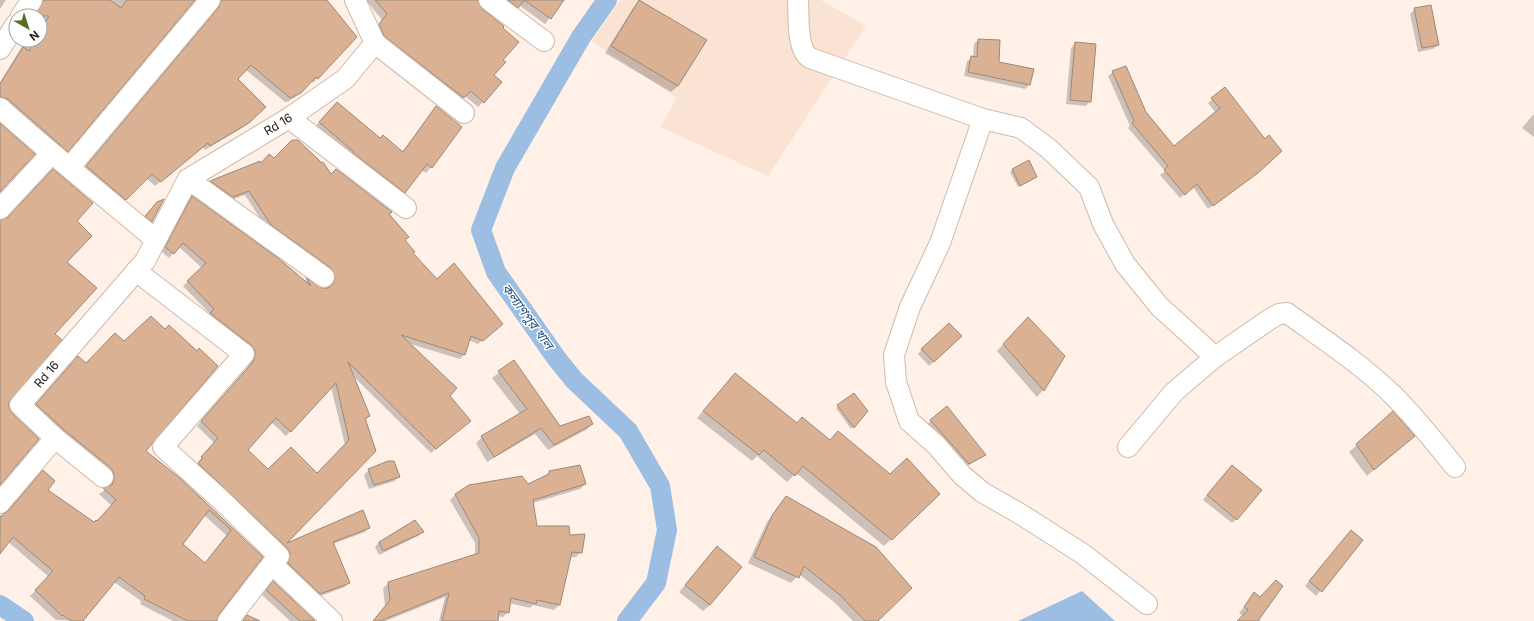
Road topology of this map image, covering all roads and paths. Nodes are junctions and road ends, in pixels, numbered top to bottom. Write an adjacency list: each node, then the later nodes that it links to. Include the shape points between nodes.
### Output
1 (210, 0): 14 (street)
2 (355, 0): 7 (street)
3 (488, 0): 6 (street)
4 (798, 0): 12 (street, via 801,46 804,54 810,58)
5 (8, 36): 8 (street)
6 (544, 41)
7 (375, 43): 10 (street); 11 (street, Rd 16, via 345,79)
8 (0, 49)
9 (0, 108): 13 (street)
10 (464, 113)
11 (290, 118): 15 (street, Rd 16); 16 (street)
12 (983, 119): 21 (street, via 1021,128 1048,148 1089,187 1103,224 1125,264 1159,306); 28 (street, via 940,243 910,308 894,354 896,382 909,421 982,492 1083,554)
13 (51, 154): 14 (street); 17 (street)
14 (70, 167): 18 (street)
15 (188, 180): 18 (street, Rd 16); 20 (street)
16 (406, 208)
17 (0, 209)
18 (156, 240): 19 (street, Rd 16, via 145,261)
19 (136, 271): 22 (street, Rd 16, via 20,405); 27 (street, via 244,354 163,447 279,556)
20 (324, 277)
21 (1215, 357): 23 (street, via 1174,392); 24 (street, via 1270,318 1287,313 1352,360 1393,395)
22 (55, 438): 25 (street); 26 (street)
23 (1128, 447)
24 (1455, 467)
25 (103, 477)
26 (0, 503)
27 (272, 564): 29 (street); 30 (street)
28 (1147, 604)
29 (228, 621)
30 (332, 621)

